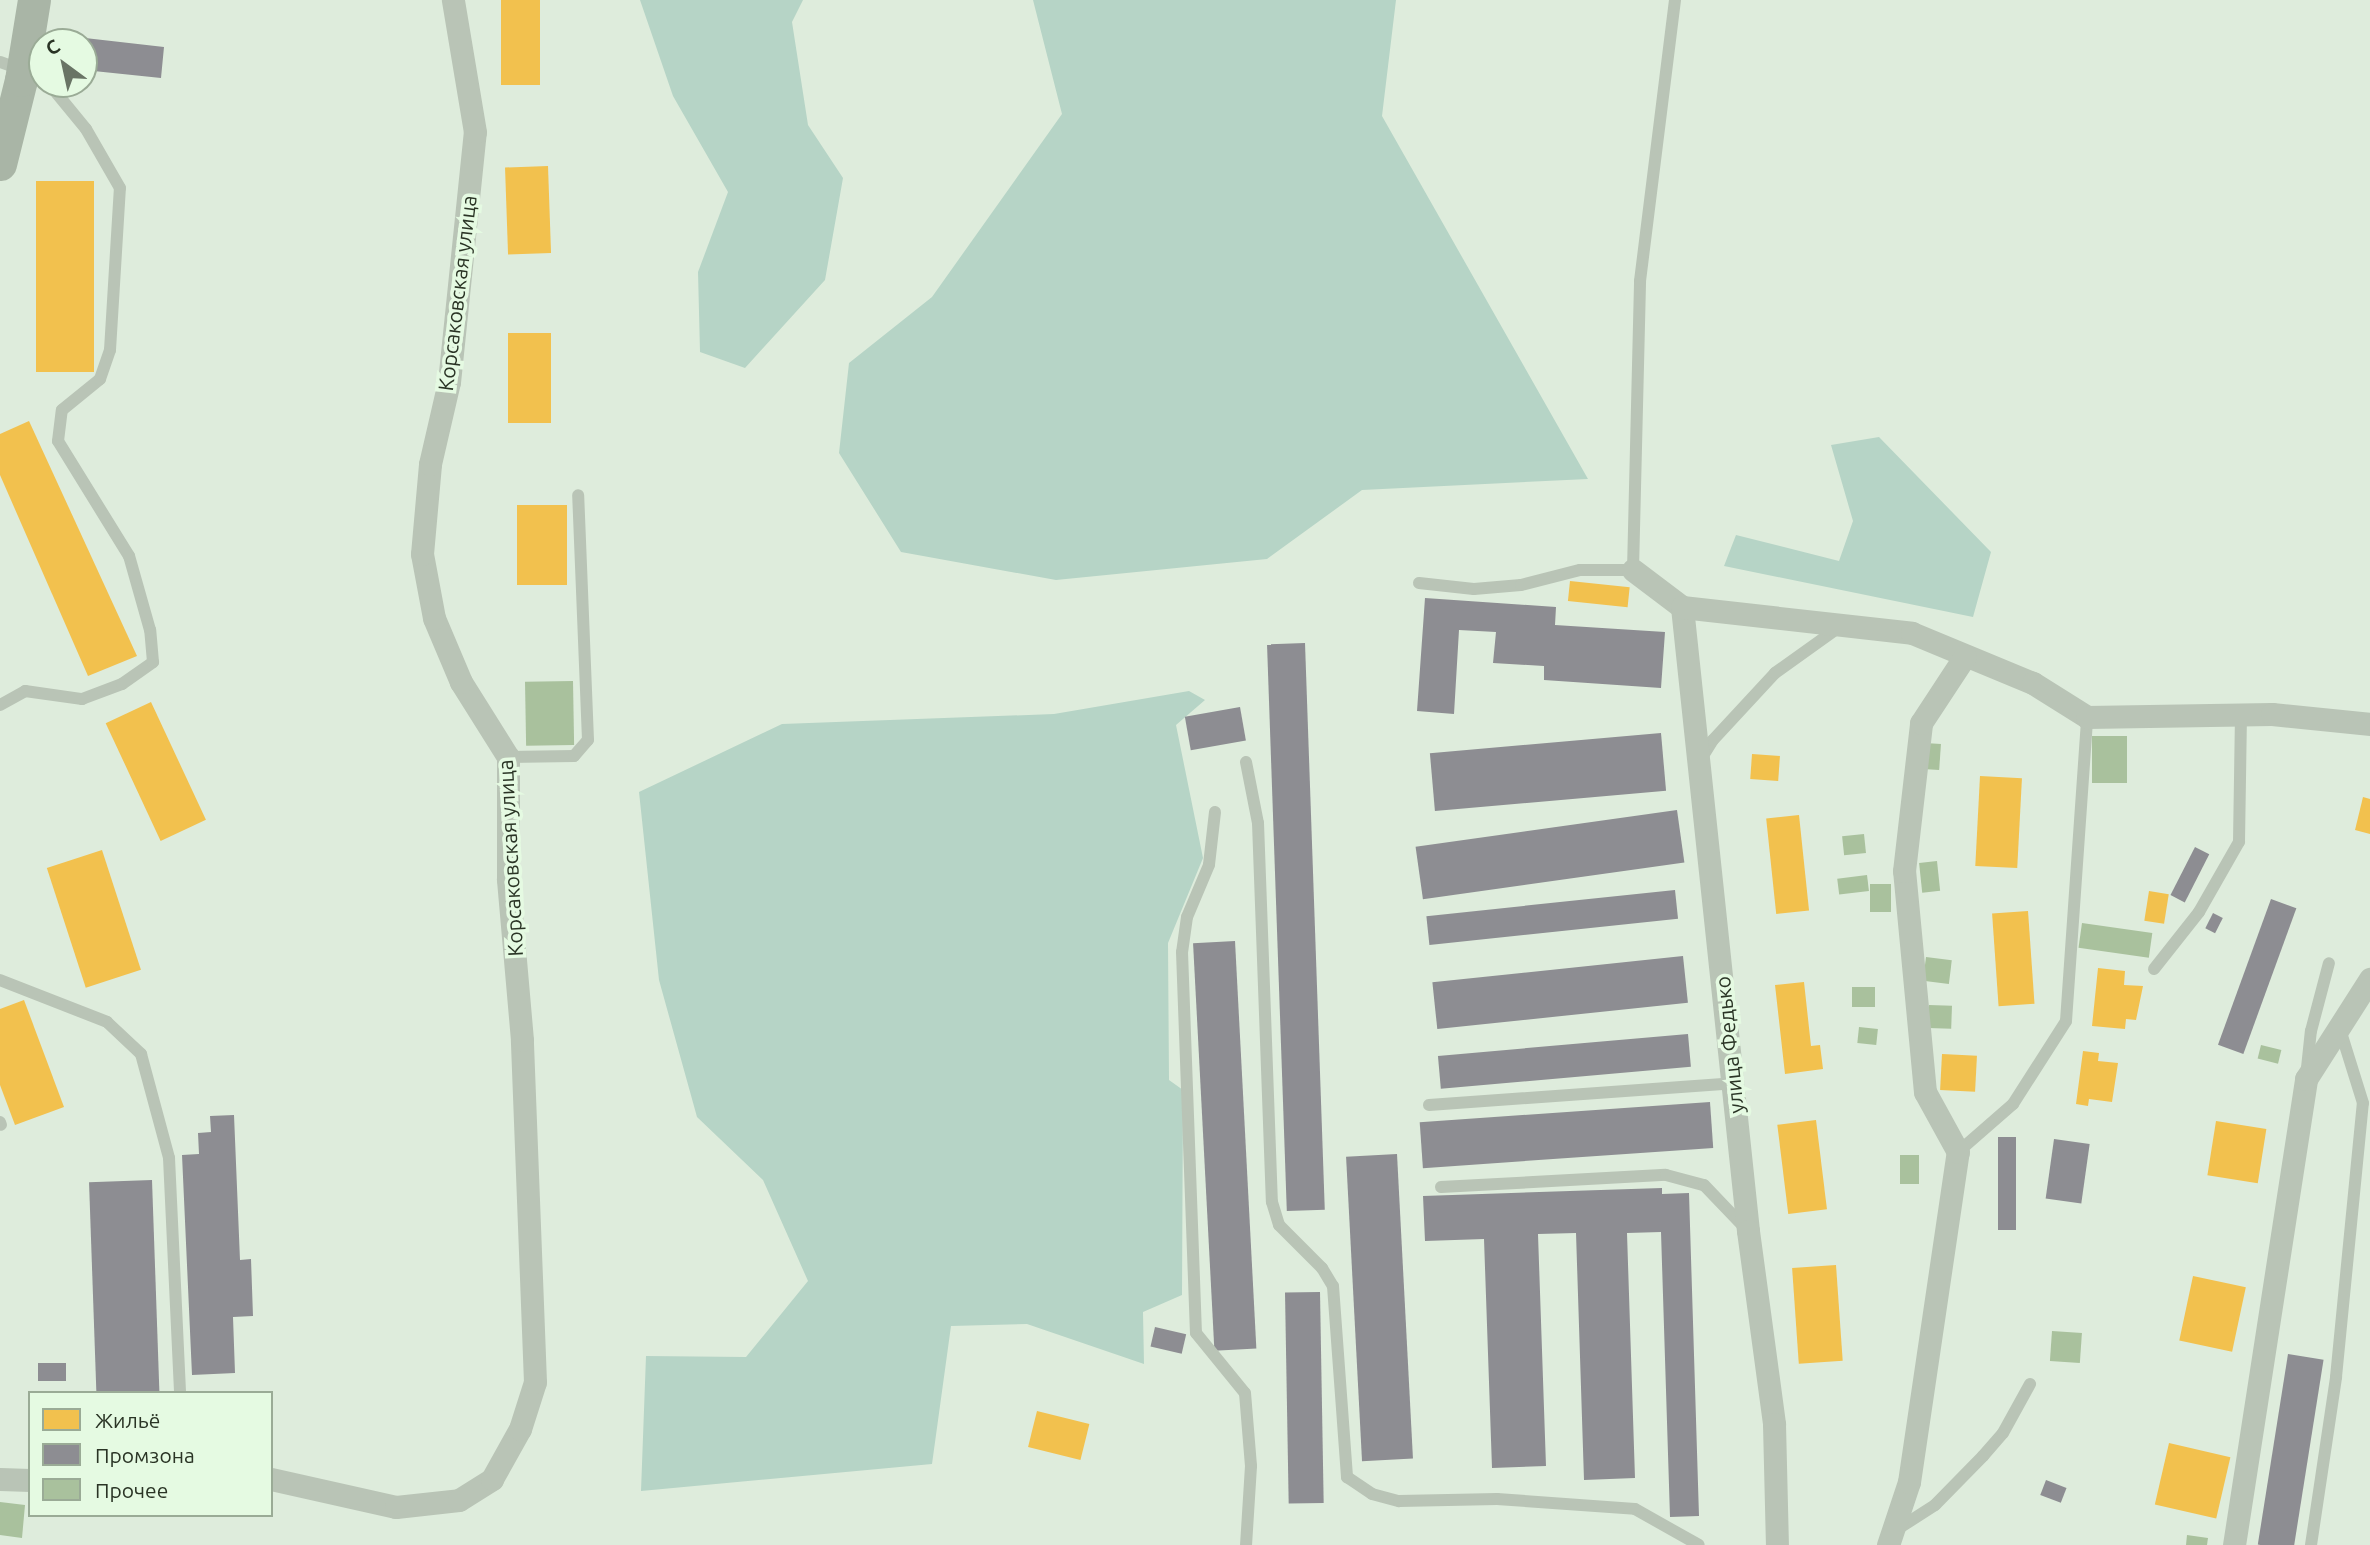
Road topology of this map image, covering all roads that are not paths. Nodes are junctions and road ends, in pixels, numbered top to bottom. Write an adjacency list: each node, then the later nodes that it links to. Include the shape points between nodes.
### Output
1 (34, 0): 4 (street)
2 (453, 0): 18 (street, Корсаковская улица, via 475,132 449,382 430,464 422,554 434,618 461,682)
3 (1675, 0): 9 (lane, via 1640,281)
4 (32, 28)
5 (28, 73): 7 (street)
6 (54, 98): 14 (lane, via 86,129 120,188 110,351 100,379 62,410 58,441 129,556 150,630 153,662 122,684 82,699 25,691)
7 (0, 164)
8 (578, 495): 18 (lane, via 588,740 574,756)
9 (1633, 570): 10 (lane, via 1580,570 1521,585 1474,589); 11 (street)
10 (1419, 583)
11 (1682, 607): 12 (street); 20 (street, улица Федько)
12 (1843, 625): 13 (street, via 1912,633); 20 (lane, via 1775,673 1713,740)
13 (1965, 656): 16 (street, via 2033,683); 30 (street, via 1921,723 1904,871 1925,1092)
14 (0, 705)
15 (2241, 715): 16 (street); 17 (street); 23 (lane, via 2239,842 2199,912)
16 (2087, 717): 30 (lane, via 2066,1021 2013,1104)
17 (2370, 724)
18 (508, 757): 36 (street, Корсаковская улица, via 508,878 522,1040 535,1382 520,1429 492,1479 459,1500 396,1507)
19 (1246, 762): 40 (lane, via 1258,823 1272,1202 1279,1225 1322,1268 1333,1286 1348,1477 1372,1494 1399,1501 1497,1499 1635,1508)
20 (1699, 762): 28 (street, улица Федько)
21 (1215, 812): 39 (lane, via 1209,865 1187,917 1182,952 1196,1333 1245,1393 1251,1466)
22 (2329, 963): 27 (lane, via 2311,1031)
23 (2154, 969)
24 (2370, 979): 26 (street)
25 (0, 980): 34 (lane, via 107,1022 141,1054 169,1158)
26 (2339, 1026): 27 (street); 43 (lane, via 2363,1103 2336,1377)
27 (2306, 1079): 42 (street)
28 (1733, 1083): 29 (lane); 32 (street, улица Федько)
29 (1429, 1105)
30 (1958, 1152): 38 (street, via 1909,1482)
31 (1441, 1187): 32 (lane, via 1666,1175 1704,1185)
32 (1748, 1231): 41 (street, улица Федько, via 1773,1424)
33 (2030, 1384): 38 (lane, via 2003,1433 1935,1505)
34 (180, 1391)
35 (0, 1479): 37 (street)
36 (273, 1479)
37 (28, 1480)
38 (1891, 1539)
39 (1246, 1545)
40 (1699, 1545)
41 (1777, 1545)
42 (2234, 1545)
43 (2311, 1545)

